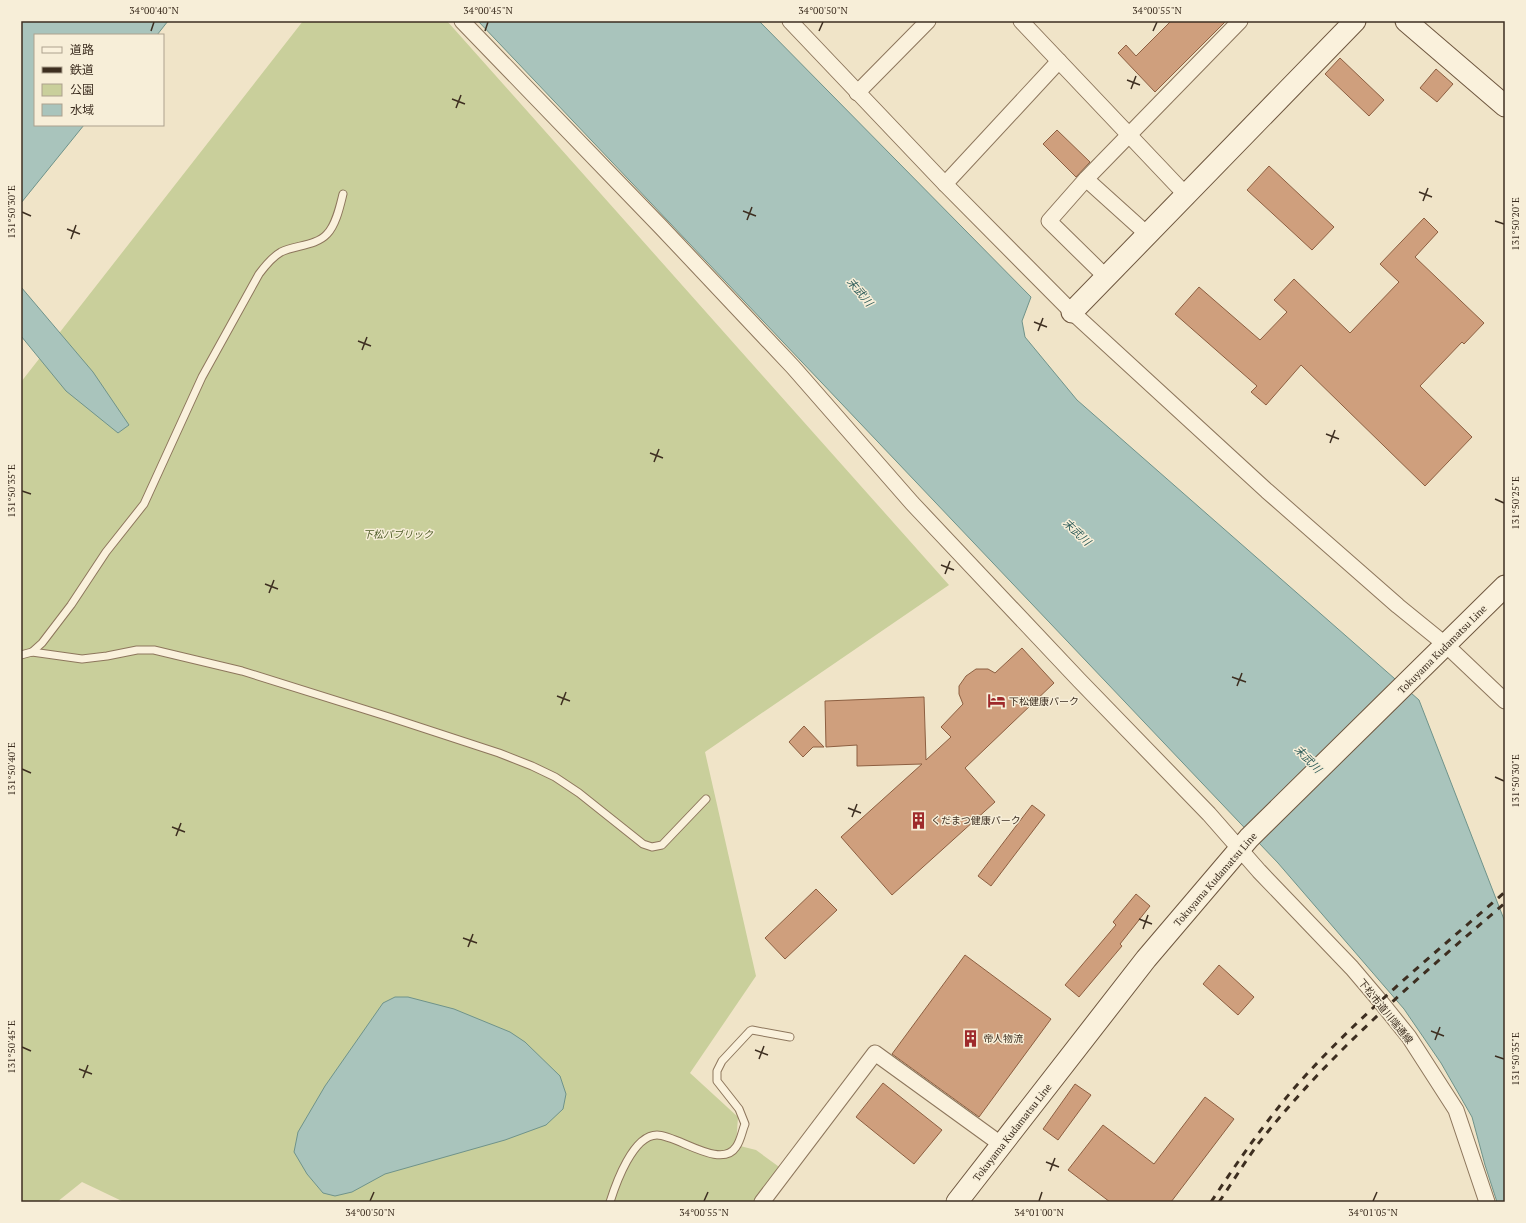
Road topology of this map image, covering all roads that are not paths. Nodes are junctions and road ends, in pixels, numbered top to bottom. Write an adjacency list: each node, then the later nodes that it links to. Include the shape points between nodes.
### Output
1 (462, 21): 25 (street, 下松市道川端通線, via 793,367 917,508 1079,680 1209,814)
2 (790, 21): 9 (street)
3 (928, 21): 9 (street)
4 (1021, 21): 8 (street)
5 (1240, 21): 11 (street)
6 (1355, 21): 15 (main road)
7 (1406, 21): 10 (main road)
8 (1059, 61): 11 (street); 13 (street)
9 (857, 93): 13 (street)
10 (1505, 106)
11 (1129, 135): 12 (street); 15 (street)
12 (1086, 179): 16 (street); 17 (street, via 1050,221)
13 (945, 184): 18 (street)
14 (343, 194): 21 (lane, via 328,234 318,241 280,252 259,274 202,377 144,504 106,552 71,605)
15 (1186, 195): 16 (main road)
16 (1147, 234): 17 (main road)
17 (1106, 277): 18 (main road)
18 (1072, 312): 20 (street, via 1267,492)
19 (1505, 586): 20 (main road, Tokuyama Kudamatsu Line)
20 (1446, 645): 23 (street); 25 (main road, Tokuyama Kudamatsu Line)
21 (32, 652): 22 (lane); 24 (lane, via 82,659 137,650 154,650 242,671 324,696 532,766 555,777 643,844 652,847 662,845)
22 (21, 655)
23 (1505, 701)
24 (706, 799)
25 (1245, 843): 27 (main road, Tokuyama Kudamatsu Line, via 1146,959); 31 (street, 下松市道川端通線, via 1409,1037 1456,1110)
26 (790, 1037): 28 (lane, via 752,1030 722,1062 717,1071 717,1081 739,1109 745,1124 736,1148 728,1153 716,1155 656,1135 644,1139 625,1164)
27 (1002, 1145): 29 (street, via 875,1052); 30 (main road, Tokuyama Kudamatsu Line)
28 (610, 1202)
29 (762, 1202)
30 (957, 1202)
31 (1487, 1202)

